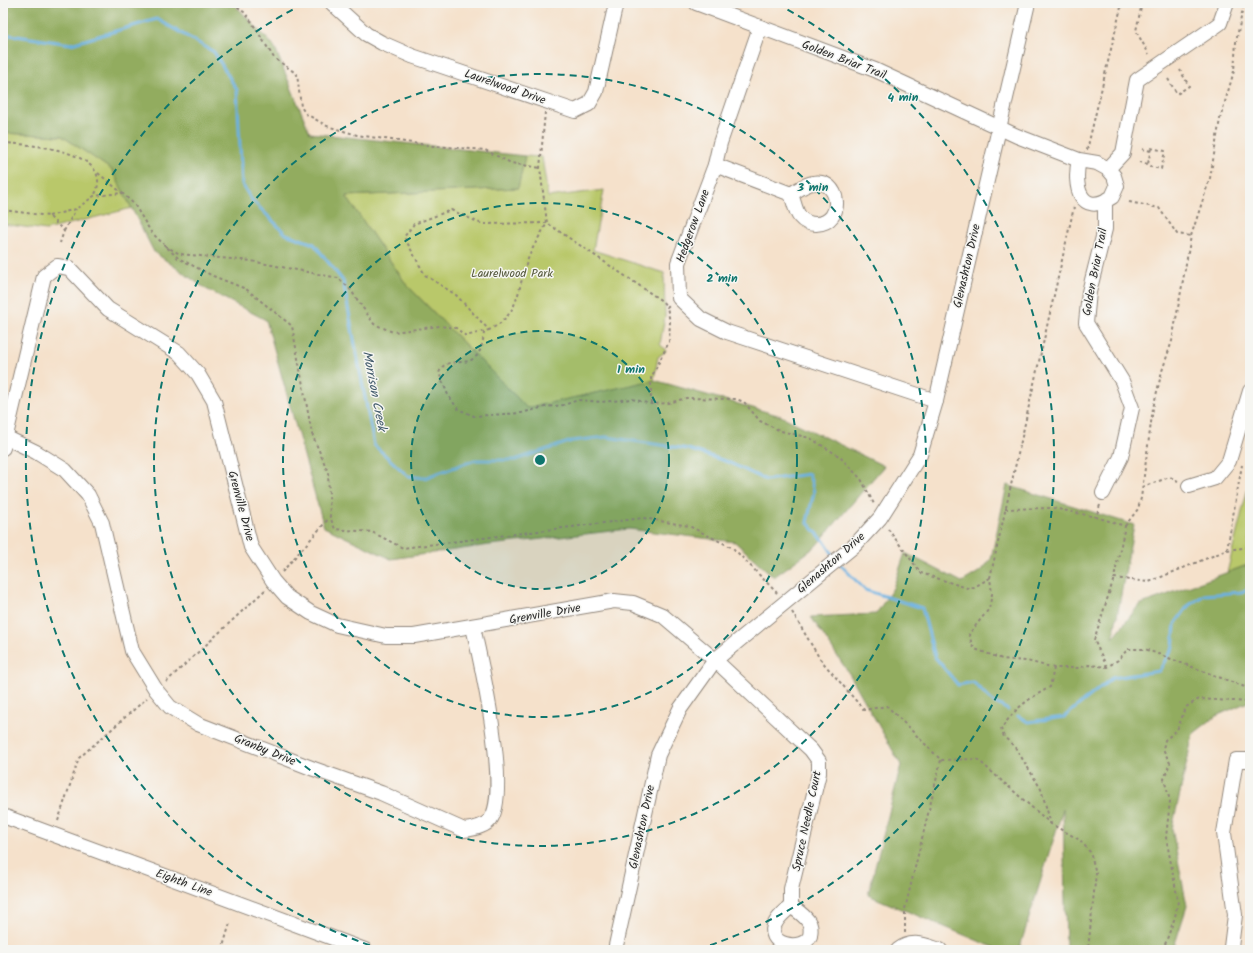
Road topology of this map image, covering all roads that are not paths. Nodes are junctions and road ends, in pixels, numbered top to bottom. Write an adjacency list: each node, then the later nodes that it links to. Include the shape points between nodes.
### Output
1 (332, 3): 2 (street, Laurelwood Drive, via 366,34 382,43 412,56 575,111 589,104 596,92)
2 (616, 3)
3 (696, 3): 6 (street, Golden Briar Trail)
4 (1028, 3): 7 (street, Glenashton Drive)
5 (1227, 3): 10 (street, via 1220,22 1214,28 1137,80 1123,153)
6 (760, 27): 7 (street, Golden Briar Trail, via 875,70); 9 (street, Hedgerow Lane, via 720,143)
7 (1000, 128): 8 (street, Golden Briar Trail); 14 (street, Glenashton Drive)
8 (1079, 160): 10 (street, Golden Briar Trail, via 1097,163); 12 (street, via 1076,187 1080,197 1088,203)
9 (715, 165): 11 (street); 14 (street, Hedgerow Lane, via 678,263 679,298 701,319 727,332)
10 (1108, 169): 12 (street, via 1114,176 1117,186 1112,197)
11 (791, 194)
12 (1105, 202): 17 (street, Golden Briar Trail, via 1105,228 1089,292 1086,323 1122,381 1132,408 1121,457)
13 (1250, 391): 16 (street, via 1230,461 1215,478)
14 (936, 401): 19 (street, Glenashton Drive, via 920,455 880,518 855,545)
15 (4, 440): 18 (street, Grenville Drive, via 44,276 57,266 69,268 108,309 179,353 198,374 214,401 251,547 273,581 287,597 311,613 338,625 386,636 414,636); 18 (street, Granby Drive, via 36,452 65,470 88,495 102,524 132,651 156,690 170,707 198,724 380,793 464,830 474,829 490,820 497,801 496,747)
16 (1189, 486)
17 (1104, 493)
18 (473, 627): 19 (street, Grenville Drive, via 614,601 633,603 662,614)
19 (715, 660): 22 (street, Spruce Needle Court, via 811,750 819,761 819,773 791,889); 26 (street, Glenashton Drive, via 680,709 658,755)
20 (1250, 760): 24 (street, via 1236,760 1224,833 1235,915)
21 (3, 816): 25 (street, Eighth Line)
22 (791, 906)
23 (903, 947): 27 (street, via 919,944)
24 (1234, 949)
25 (365, 950)
26 (615, 950)
27 (940, 950)

